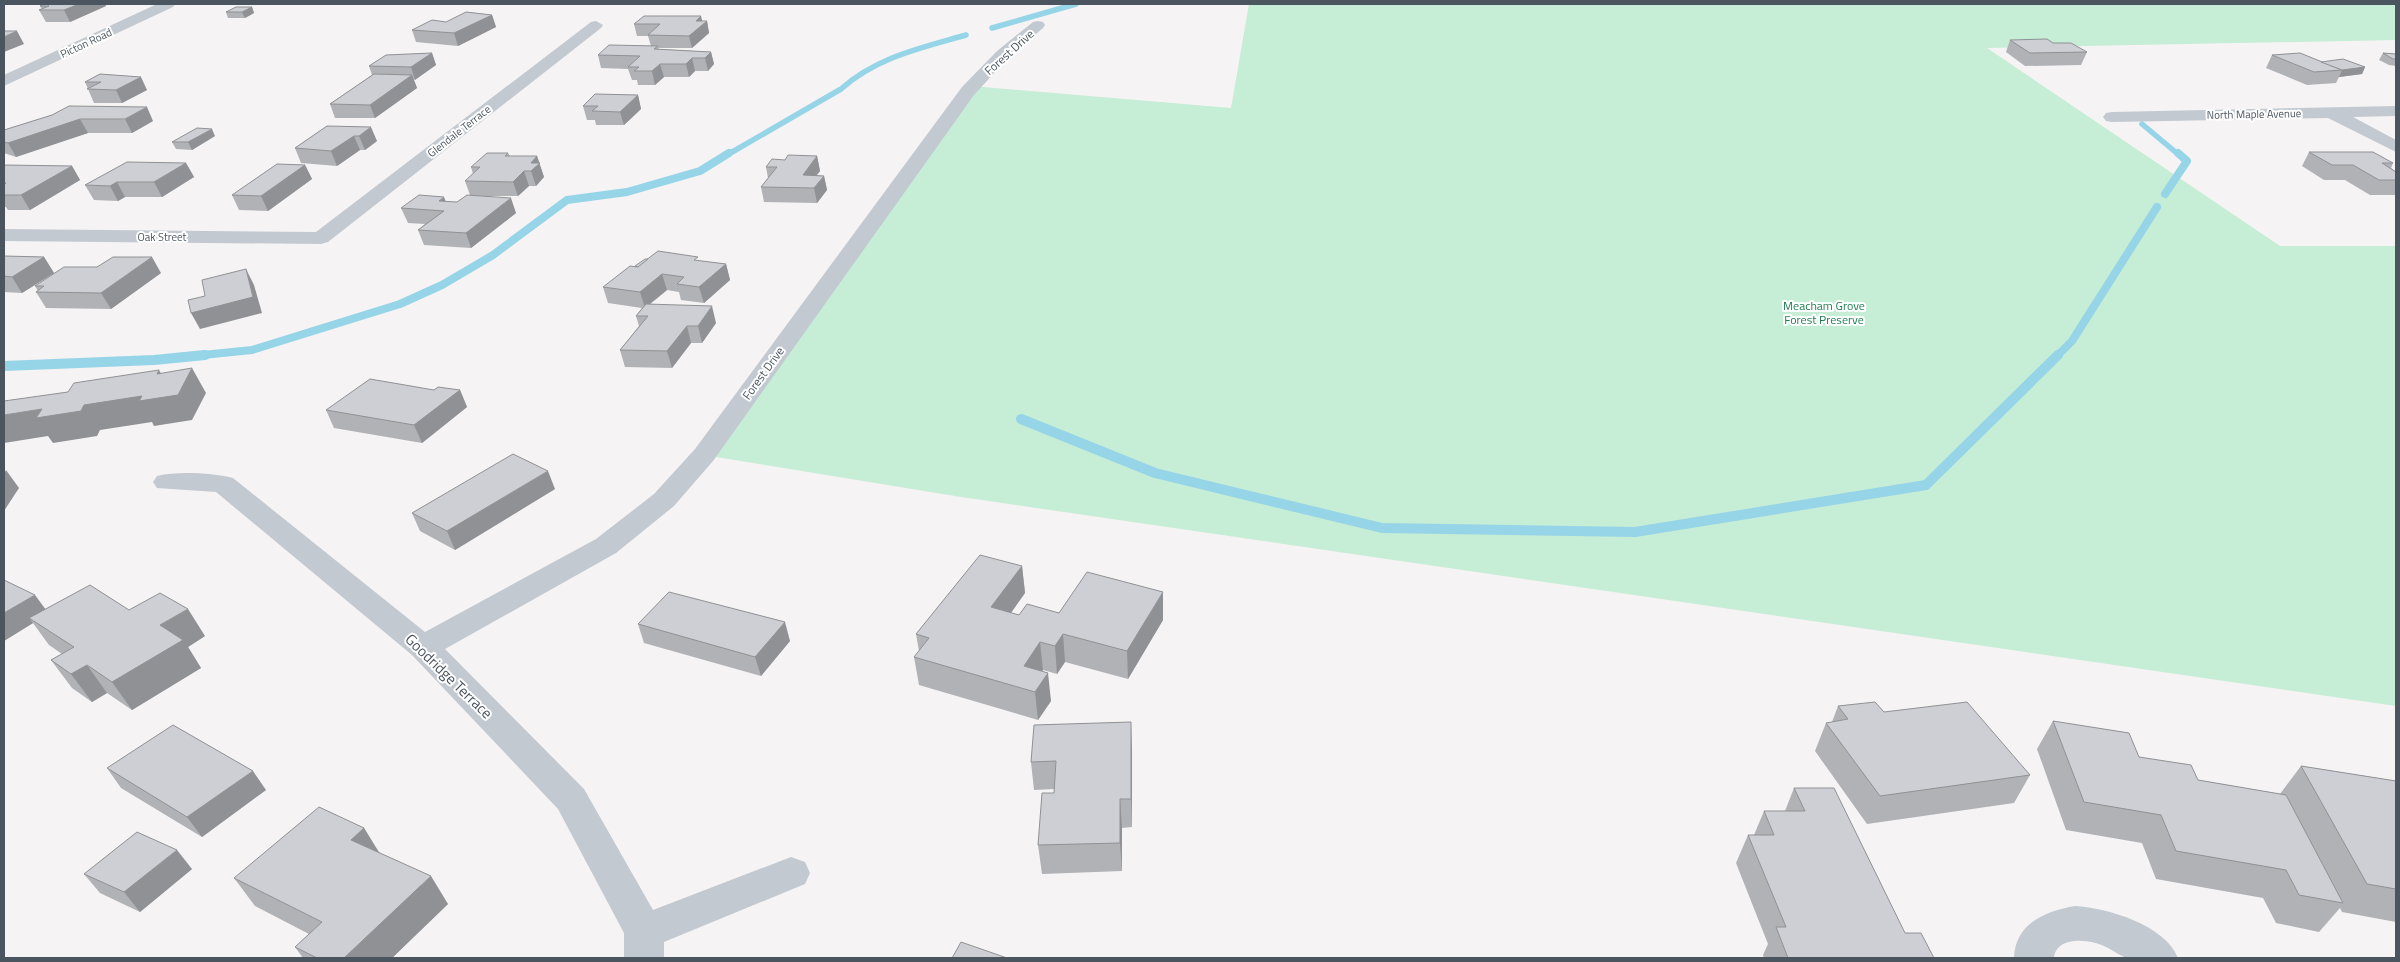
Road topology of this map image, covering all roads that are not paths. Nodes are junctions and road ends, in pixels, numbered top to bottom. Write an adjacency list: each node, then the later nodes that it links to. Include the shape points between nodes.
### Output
1 (168, 4): 4 (street, Picton Road)
2 (596, 25): 10 (street, Glendale Terrace)
3 (1038, 25): 12 (street, Forest Drive, via 1003,54 968,90 704,455 664,500 606,546)
4 (4, 81)
5 (2396, 111): 6 (street, North Maple Avenue)
6 (2332, 113): 7 (street, North Maple Avenue); 8 (street)
7 (2112, 117)
8 (2396, 147)
9 (4, 236): 10 (street, Oak Street)
10 (321, 238)
11 (167, 482): 12 (street, Goodridge Terrace, via 223,484)
12 (423, 648): 14 (street, Goodridge Terrace, via 571,799)
13 (791, 873): 14 (street)
14 (644, 945)
15 (2034, 958): 16 (street, via 2041,936 2055,927 2076,924 2100,927 2126,937)
16 (2158, 958)

